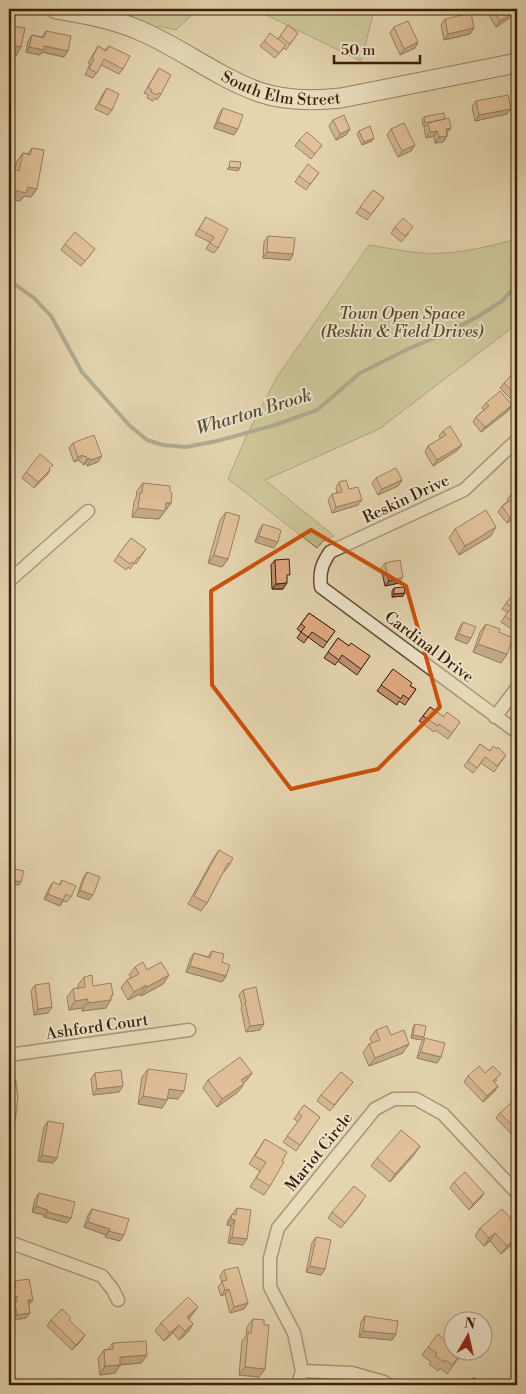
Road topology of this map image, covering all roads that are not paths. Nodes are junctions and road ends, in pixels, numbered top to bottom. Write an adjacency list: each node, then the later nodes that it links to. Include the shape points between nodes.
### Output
1 (56, 9): 2 (main road, South Elm Street, via 140,30 245,86 296,100 341,98)
2 (517, 63)
3 (517, 440): 6 (street, Reskin Drive, via 464,490 330,552 322,564)
4 (88, 511): 5 (street)
5 (9, 581)
6 (321, 587): 8 (street, Cardinal Drive)
7 (517, 688): 8 (street)
8 (495, 717): 9 (street, Cardinal Drive)
9 (517, 732)
10 (189, 1030): 11 (street, Ashford Court)
11 (9, 1055)
12 (9, 1082): 13 (street)
13 (9, 1116)
14 (517, 1193): 17 (street, Mariot Circle, via 444,1114 416,1099 394,1099 375,1109 278,1228 270,1258 270,1287 294,1333)
15 (9, 1242): 16 (street, via 102,1276)
16 (118, 1300)
17 (302, 1371): 18 (street, Mariot Circle); 19 (street, via 352,1373)
18 (298, 1385)
19 (388, 1385)

